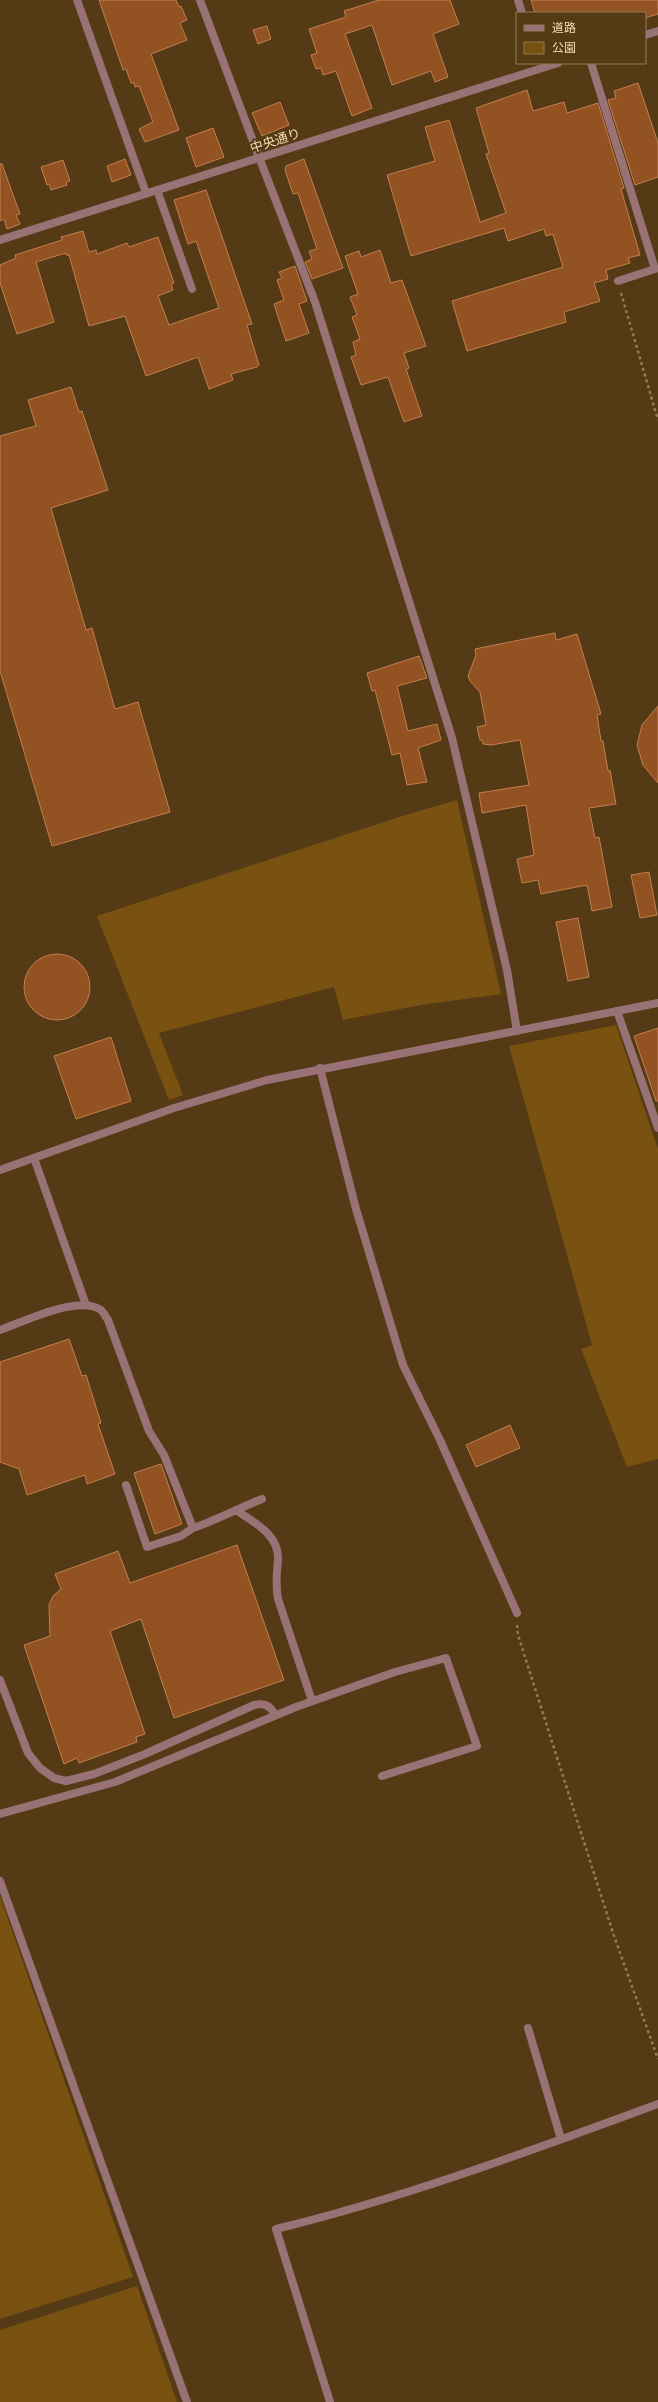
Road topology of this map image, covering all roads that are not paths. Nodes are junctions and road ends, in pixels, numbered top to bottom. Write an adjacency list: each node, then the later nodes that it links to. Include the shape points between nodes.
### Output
1 (77, 0): 12 (street)
2 (200, 0): 10 (street)
3 (518, 0): 4 (street)
4 (522, 12)
5 (658, 31): 6 (street)
6 (646, 35)
7 (552, 64): 9 (street, 中央通り)
8 (591, 64): 14 (street, via 655,269)
9 (539, 66): 10 (street, 中央通り)
10 (259, 157): 11 (street, 中央通り); 18 (street, via 315,302 452,738 507,970)
11 (157, 190): 12 (street, 中央通り); 15 (street)
12 (146, 193): 13 (street, 中央通り)
13 (0, 240)
14 (618, 281)
15 (192, 289)
16 (658, 1003): 17 (street)
17 (617, 1011): 18 (street); 20 (street)
18 (516, 1031): 19 (street)
19 (320, 1068): 21 (street, via 267,1080 174,1108); 29 (street, via 356,1209 403,1365 440,1440)
20 (658, 1128)
21 (34, 1158): 22 (street); 23 (street)
22 (0, 1170)
23 (86, 1306): 24 (street, via 69,1306); 28 (street, via 101,1310 108,1320 149,1431 164,1455)
24 (0, 1330)
25 (126, 1485): 28 (street, via 147,1547 181,1536)
26 (262, 1499): 27 (street)
27 (236, 1510): 28 (street, via 216,1521); 31 (street, via 270,1535 278,1551 274,1583)
28 (193, 1528)
29 (517, 1612)
30 (0, 1680): 32 (street, via 28,1753 40,1768 54,1778 66,1781 94,1774 145,1754 254,1705 268,1705)
31 (312, 1701): 32 (street); 33 (street, via 395,1672 446,1658 477,1746)
32 (275, 1715): 34 (street, via 115,1782)
33 (382, 1776)
34 (0, 1814)
35 (0, 1881): 39 (street)
36 (528, 2028): 38 (street)
37 (658, 2104): 38 (street)
38 (561, 2139): 40 (street, via 393,2198 276,2229)
39 (187, 2402)
40 (330, 2402)

